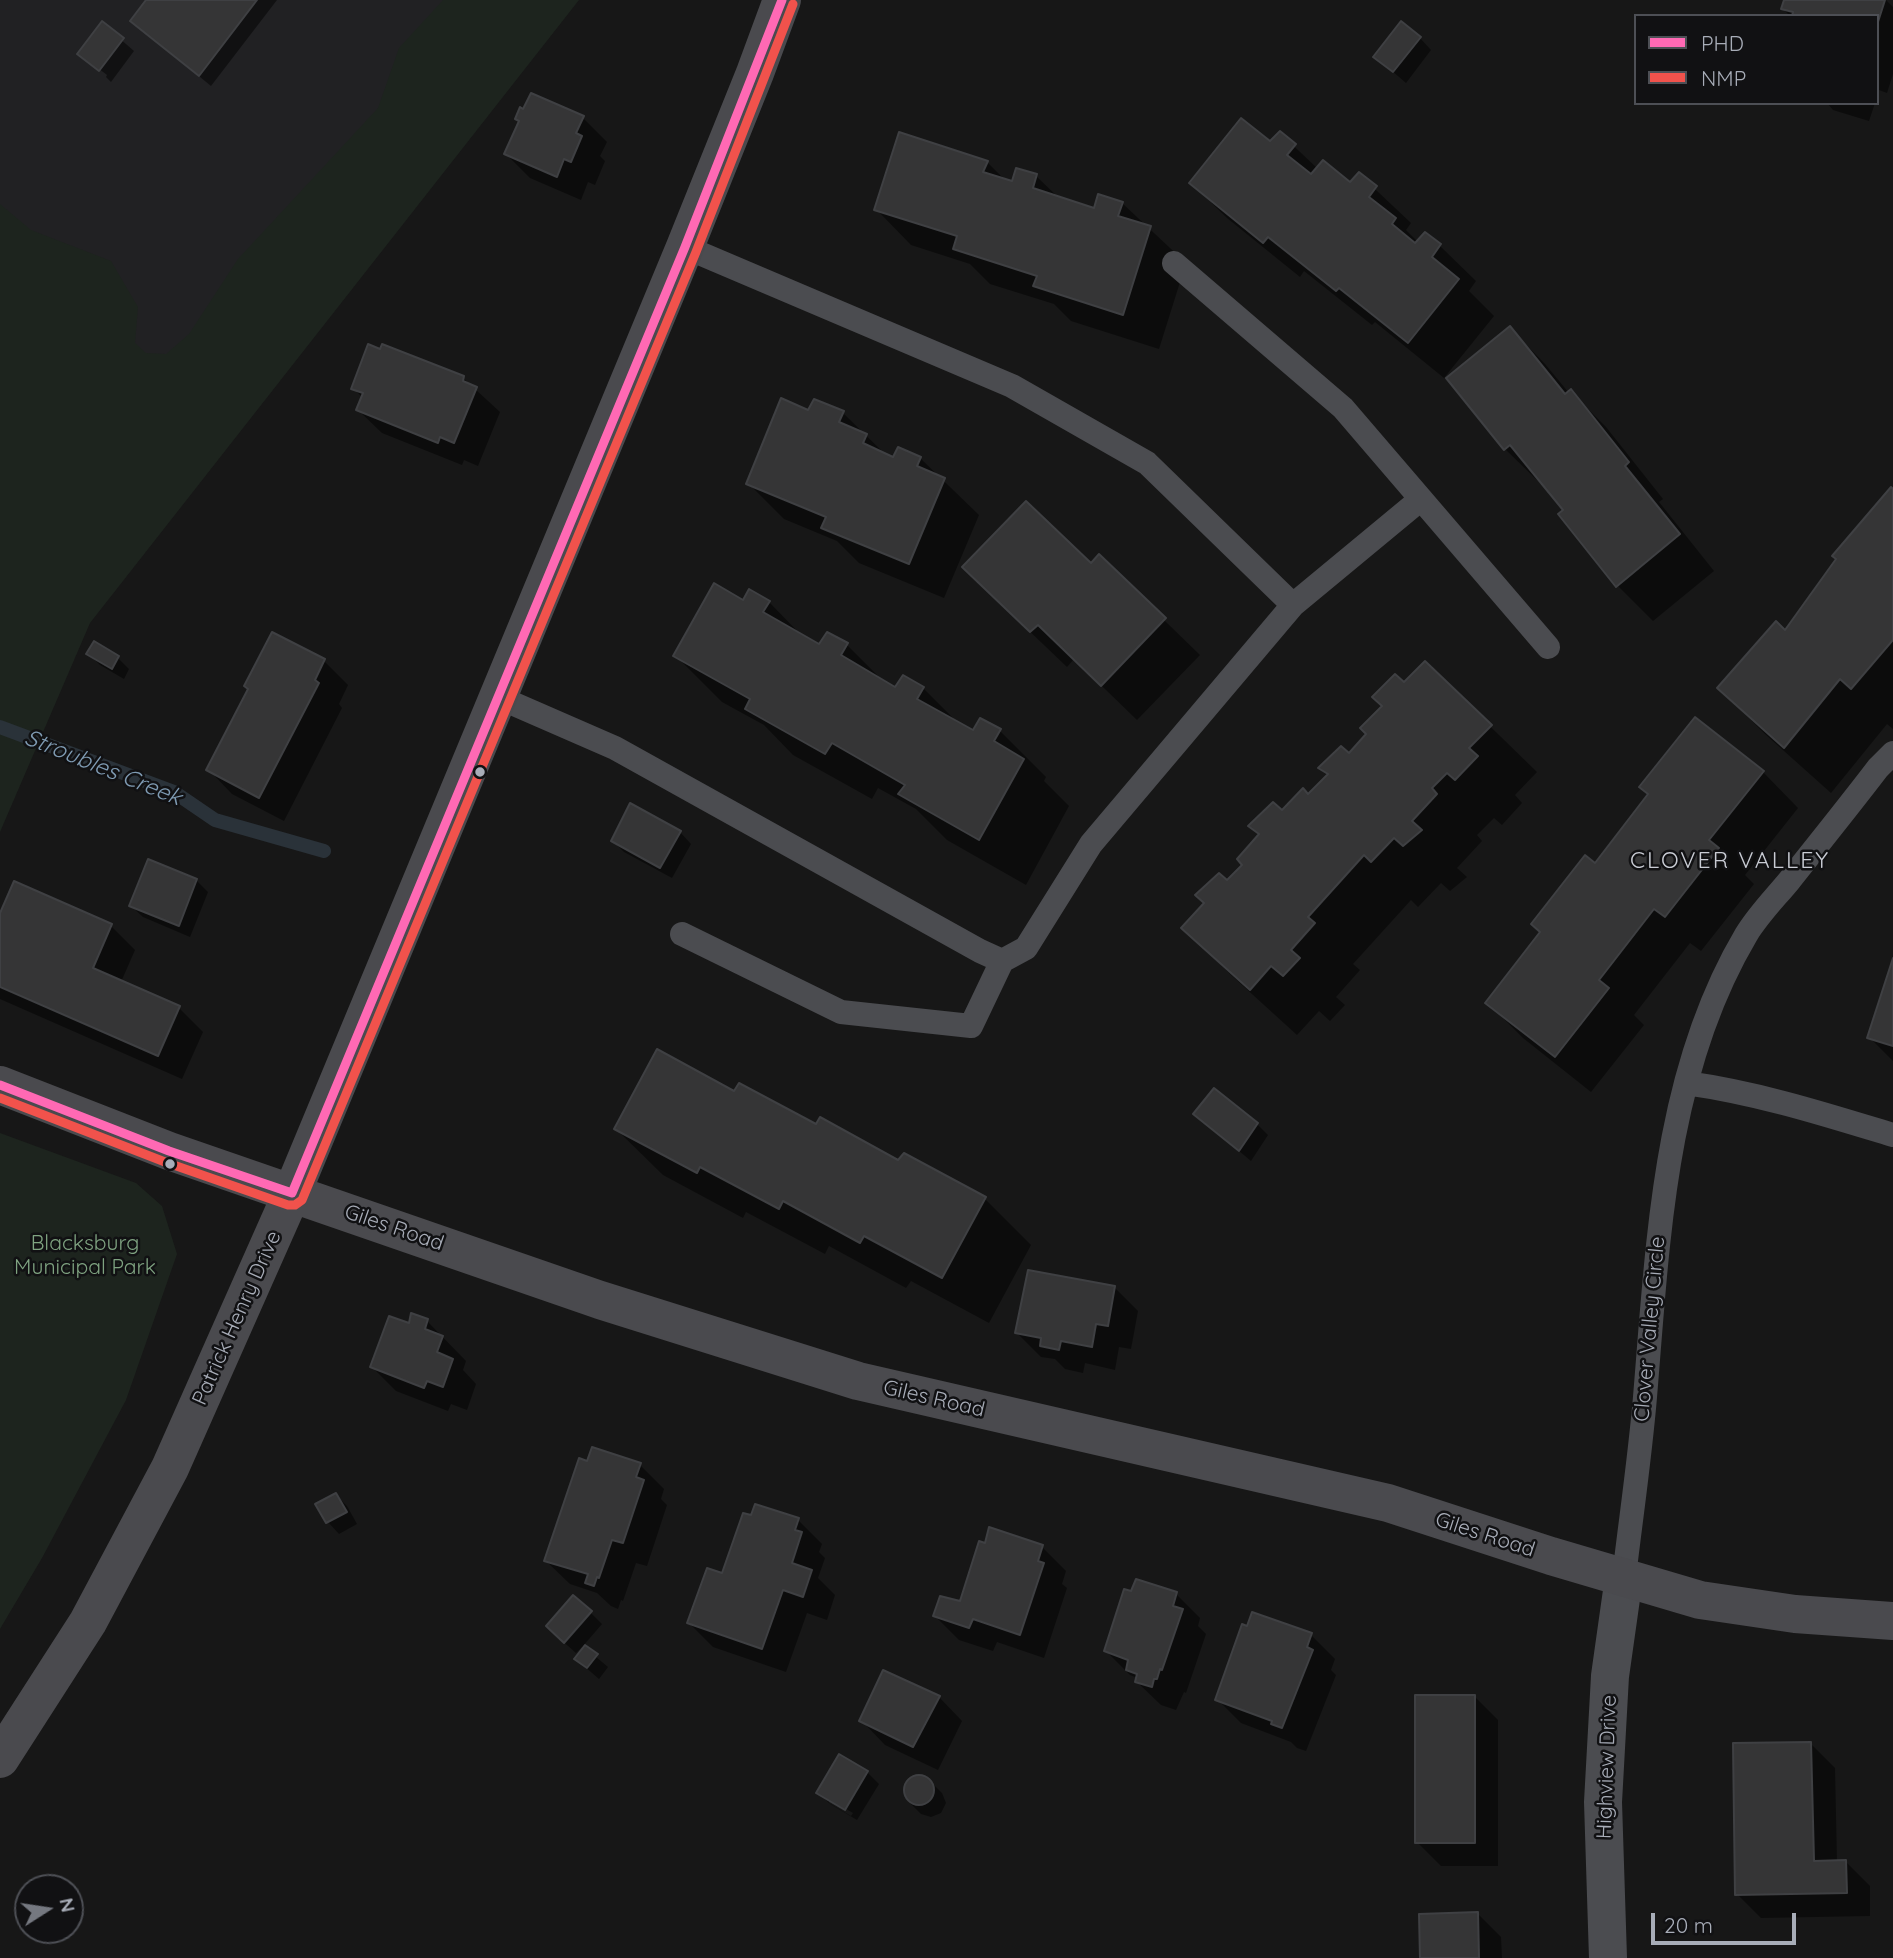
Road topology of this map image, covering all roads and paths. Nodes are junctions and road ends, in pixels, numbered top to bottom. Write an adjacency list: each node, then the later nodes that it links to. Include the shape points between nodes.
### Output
1 (782, 0): 2 (street, Patrick Henry Drive)
2 (685, 247): 5 (lane, via 1012,386 1147,463); 7 (street, Patrick Henry Drive)
3 (1174, 263): 4 (lane, via 1343,408)
4 (1420, 499): 5 (lane); 6 (lane)
5 (1293, 606): 10 (lane, via 1091,844 1026,948)
6 (1548, 647)
7 (498, 697): 10 (lane, via 615,748); 14 (street, Patrick Henry Drive)
8 (1893, 753): 11 (lane, Clover Valley Circle, via 1747,933 1714,997)
9 (682, 934): 10 (lane, via 841,1012 971,1026)
10 (1002, 961)
11 (1686, 1083): 13 (lane, via 1782,1101); 15 (lane, Clover Valley Circle, via 1659,1223)
12 (0, 1085): 14 (street, Giles Road)
13 (1893, 1135)
14 (292, 1193): 15 (street, Giles Road, via 600,1300 858,1381 1388,1503); 17 (street, Patrick Henry Drive, via 170,1468 88,1622)
15 (1624, 1577): 16 (street, Giles Road, via 1700,1600 1795,1614); 18 (street, Highview Drive, via 1610,1676 1603,1802)
16 (1893, 1621)
17 (0, 1759)
18 (1608, 1958)

